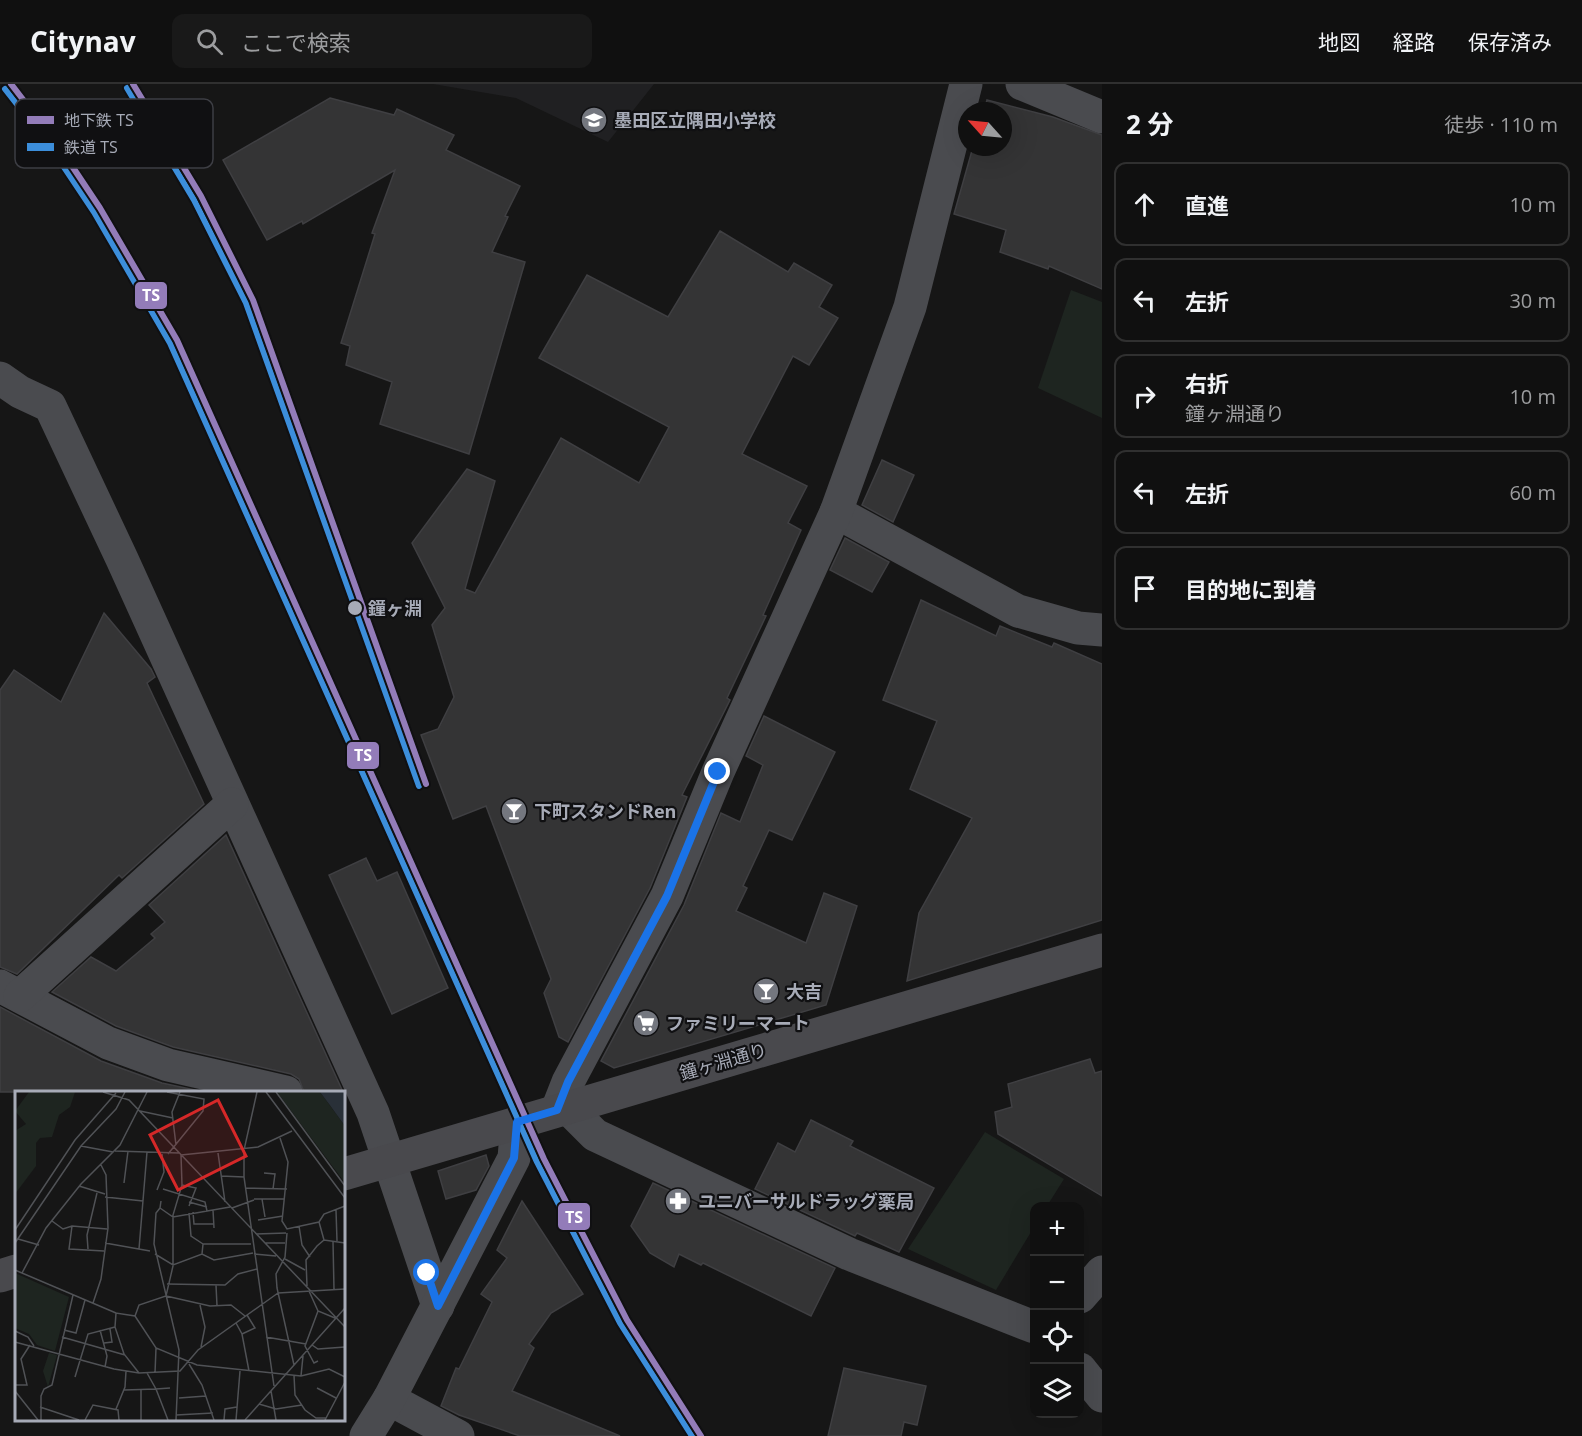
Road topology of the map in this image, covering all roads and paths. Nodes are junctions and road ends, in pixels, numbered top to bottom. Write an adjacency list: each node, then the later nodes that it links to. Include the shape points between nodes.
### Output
1 (966, 84): 5 (street, via 910,307)
2 (1022, 84): 3 (street)
3 (1102, 117)
4 (0, 378): 7 (street, via 50,406)
5 (836, 512): 6 (street, via 1018,611 1078,628); 11 (street, via 718,772 667,896 568,1082)
6 (1102, 630)
7 (232, 804): 9 (street); 12 (street, via 276,895)
8 (1102, 950): 11 (main road, 鐘ヶ淵通り)
9 (10, 991): 10 (street, via 108,1043 168,1065)
10 (282, 1091)
11 (562, 1109): 13 (main road, 鐘ヶ淵通り); 21 (street, via 595,1135 849,1254)
12 (358, 1111): 14 (street)
13 (517, 1122): 14 (main road, 鐘ヶ淵通り); 20 (street, via 514,1158)
14 (389, 1161): 15 (main road, 鐘ヶ淵通り); 20 (street)
15 (345, 1174)
16 (15, 1271): 18 (main road)
17 (1102, 1272): 19 (street)
18 (0, 1276)
19 (1084, 1292)
20 (438, 1306): 24 (street)
21 (1030, 1325)
22 (1084, 1374): 23 (street)
23 (1102, 1396)
24 (389, 1399): 25 (street); 26 (street)
25 (366, 1436)
26 (458, 1436)

